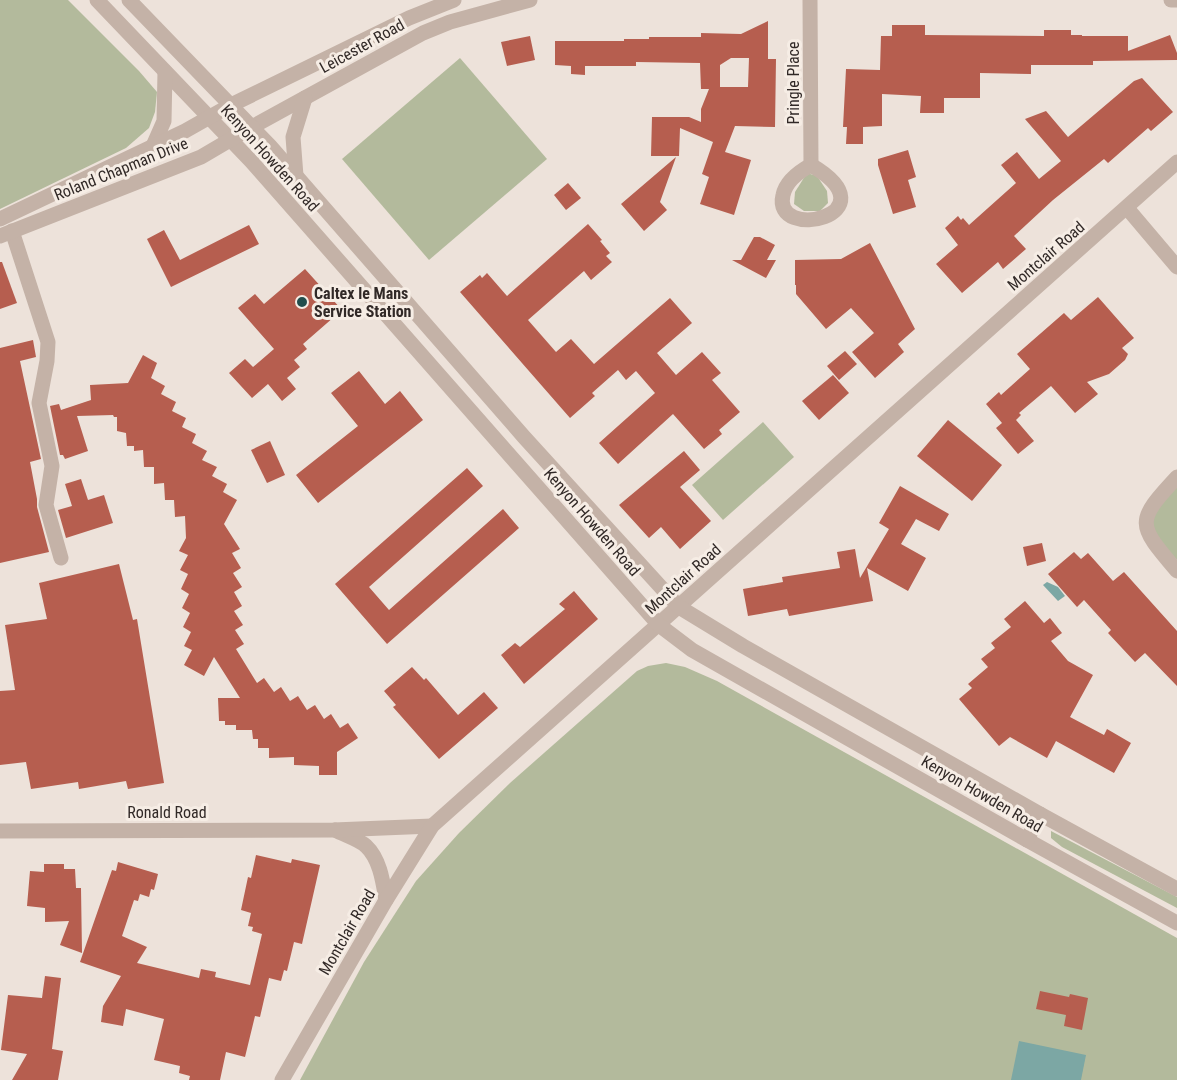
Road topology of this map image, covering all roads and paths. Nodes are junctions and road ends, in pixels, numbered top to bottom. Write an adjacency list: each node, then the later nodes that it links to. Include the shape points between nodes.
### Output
1 (97, 0): 8 (street, Kenyon Howden Road)
2 (129, 0): 10 (street, Kenyon Howden Road)
3 (454, 0): 10 (street, Leicester Road)
4 (530, 0): 9 (street, Leicester Road, via 423,33)
5 (810, 0): 16 (street, Pringle Place)
6 (1171, 0): 7 (street)
7 (1177, 0)
8 (165, 72): 11 (street, Kenyon Howden Road); 14 (street, via 164,121)
9 (305, 98): 12 (street, Leicester Road); 17 (street, via 293,137)
10 (231, 105): 11 (street, Roland Chapman Drive); 12 (street, Kenyon Howden Road)
11 (209, 117): 13 (street, Kenyon Howden Road); 14 (street, Roland Chapman Drive)
12 (252, 127): 13 (street, Roland Chapman Drive); 17 (street, Kenyon Howden Road)
13 (231, 140): 20 (street, Roland Chapman Drive, via 201,157); 23 (street, Kenyon Howden Road)
14 (153, 146): 19 (street, Roland Chapman Drive)
15 (1177, 162): 18 (street, Montclair Road)
16 (811, 165)
17 (296, 176): 22 (street, Kenyon Howden Road)
18 (1127, 208): 21 (street); 29 (street, Montclair Road)
19 (0, 219)
20 (6, 234): 27 (street, via 48,342 39,403 52,466 46,505)
21 (1177, 267)
22 (441, 342): 23 (street); 24 (street, Kenyon Howden Road)
23 (423, 357): 25 (street, Kenyon Howden Road)
24 (524, 437): 25 (street); 29 (street, Kenyon Howden Road)
25 (506, 451): 30 (street, Kenyon Howden Road)
26 (1177, 477): 28 (street, via 1153,503 1146,525 1154,543)
27 (62, 558)
28 (1177, 571)
29 (679, 606): 30 (street, Montclair Road); 31 (street, Kenyon Howden Road)
30 (659, 625): 32 (street, Montclair Road); 35 (street, Kenyon Howden Road, via 692,650)
31 (1040, 814): 35 (street); 36 (street, Kenyon Howden Road)
32 (432, 826): 33 (street, Ronald Road); 37 (street, Montclair Road)
33 (334, 830): 34 (street, Ronald Road); 37 (street, Ronald Road, via 365,846 378,865)
34 (0, 831)
35 (1027, 840): 38 (street, Kenyon Howden Road)
36 (1177, 889)
37 (386, 900): 39 (street, Montclair Road)
38 (1177, 923)
39 (282, 1080)

